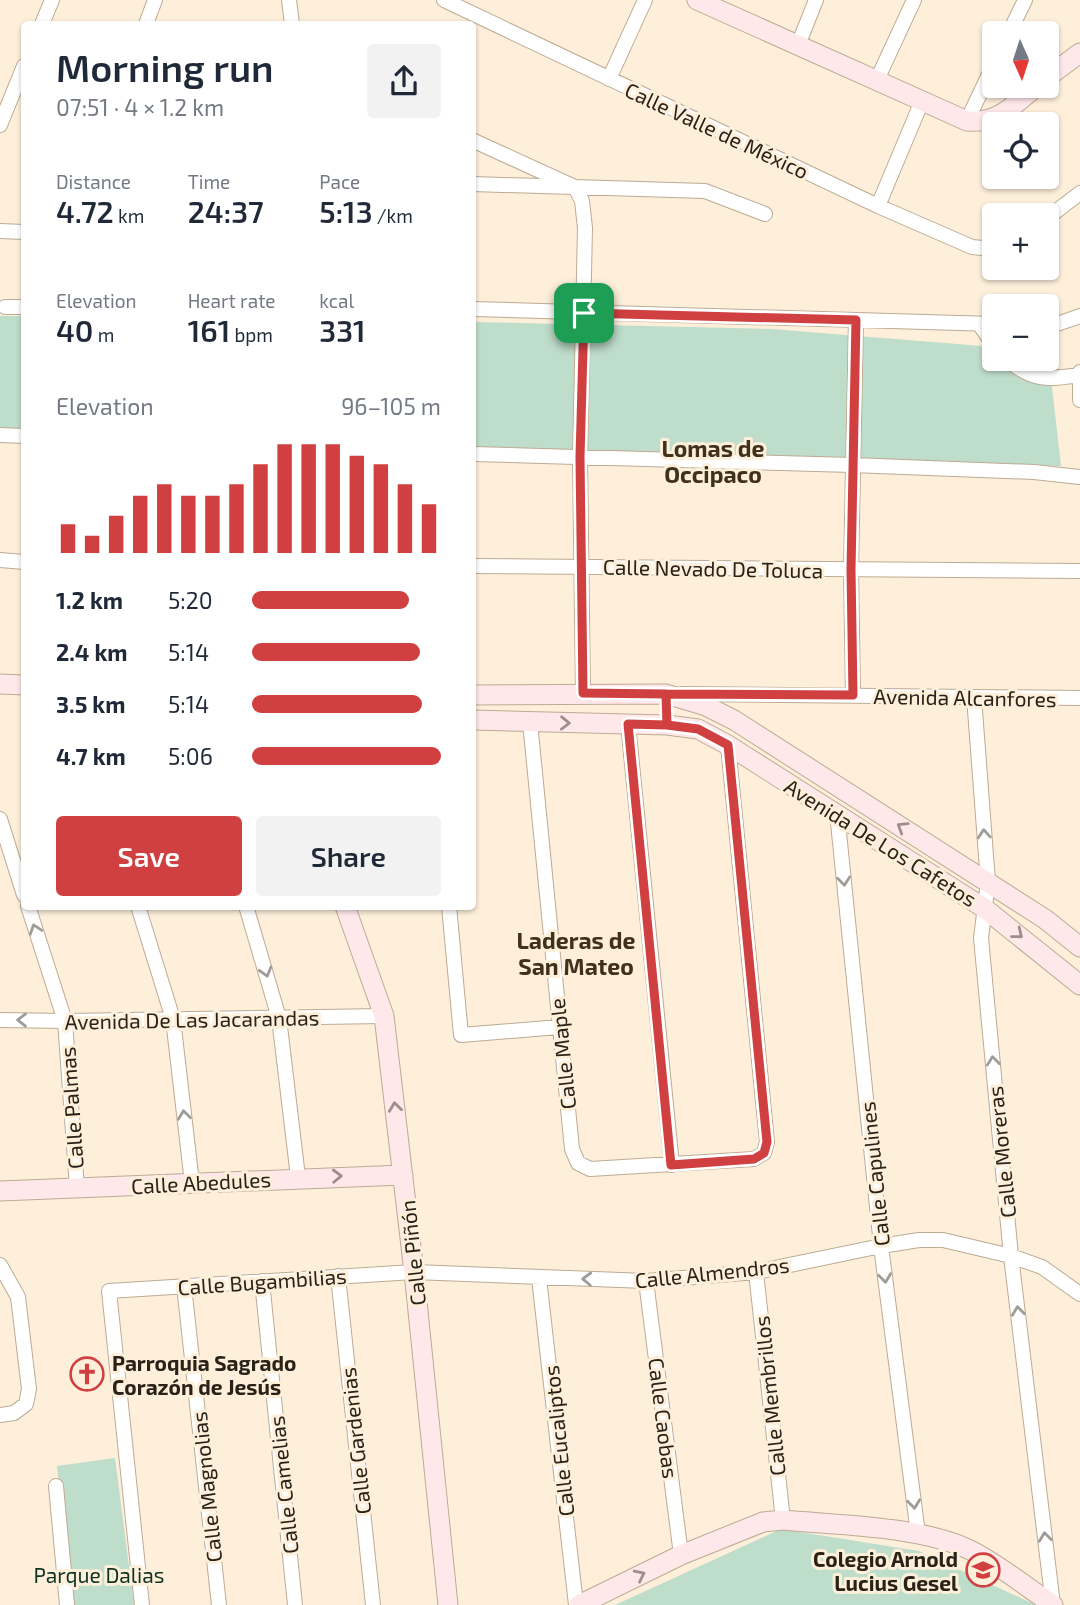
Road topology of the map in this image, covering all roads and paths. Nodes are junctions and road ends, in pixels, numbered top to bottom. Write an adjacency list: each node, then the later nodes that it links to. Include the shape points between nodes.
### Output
1 (52, 0): 10 (street)
2 (155, 0): 11 (street)
3 (289, 0): 12 (street)
4 (444, 0): 18 (street, Calle Valle de México)
5 (645, 0): 18 (street)
6 (699, 0): 14 (street)
7 (816, 0): 14 (street)
8 (914, 0): 19 (street)
9 (1025, 0): 13 (street)
10 (43, 21)
11 (147, 21)
12 (292, 21)
13 (1015, 21)
14 (798, 45): 19 (street)
15 (1080, 53): 16 (street)
16 (1059, 68)
17 (21, 73): 24 (street)
18 (609, 79): 29 (street, Calle Valle de México)
19 (876, 82): 22 (street)
20 (982, 89): 23 (street)
21 (1022, 98): 23 (street, via 996,118 983,123)
22 (922, 101): 23 (street); 29 (street)
23 (967, 121)
24 (0, 125)
25 (476, 142): 27 (street)
26 (476, 184): 27 (street)
27 (575, 187): 31 (street, via 705,191); 38 (street, via 585,228)
28 (1080, 193): 30 (street)
29 (878, 206): 34 (street, Calle Valle de México)
30 (1059, 209)
31 (765, 214)
32 (0, 231): 33 (street)
33 (21, 232)
34 (982, 248)
35 (5, 307): 36 (street)
36 (21, 307)
37 (476, 309): 38 (street)
38 (584, 313): 40 (street); 50 (street)
39 (1080, 316): 41 (street)
40 (856, 320): 42 (street); 51 (street)
41 (1059, 323)
42 (979, 324): 43 (street)
43 (982, 328)
44 (1022, 371): 45 (street, via 1049,379)
45 (1079, 374): 46 (street)
46 (1080, 400)
47 (0, 435): 48 (street)
48 (21, 436)
49 (476, 454): 50 (street)
50 (580, 457): 51 (street); 56 (street)
51 (852, 465): 52 (street); 57 (street)
52 (1080, 477)
53 (0, 560): 54 (street)
54 (21, 562)
55 (476, 566): 56 (street, Calle Nevado De Toluca)
56 (582, 567): 57 (street, Calle Nevado De Toluca); 61 (street)
57 (851, 570): 58 (street, Calle Nevado De Toluca); 64 (street)
58 (1080, 572)
59 (0, 684): 60 (street)
60 (21, 685)
61 (583, 693): 62 (street, Avenida Alcanfores); 63 (street, Avenida Alcanfores)
62 (666, 694): 64 (street, Avenida Alcanfores); 70 (street); 74 (street, Avenida De Los Cafetos, one-way to 62, via 734,720)
63 (476, 695)
64 (853, 695): 65 (street, Avenida Alcanfores)
65 (974, 697): 66 (street, Avenida Alcanfores); 74 (street, Calle Moreras, one-way to 65)
66 (1080, 698)
67 (476, 720): 68 (street)
68 (530, 722): 69 (street, one-way to 69); 89 (street, Calle Maple)
69 (628, 724): 70 (street); 90 (street)
70 (667, 725): 71 (street, Avenida De Los Cafetos, via 698,729)
71 (728, 745): 72 (street, Avenida De Los Cafetos); 90 (street, via 767,1142 764,1153 754,1159)
72 (837, 814): 76 (street, Avenida De Los Cafetos); 96 (street, Calle Capulines, one-way to 96)
73 (0, 819): 75 (street)
74 (988, 882): 76 (street, Calle Moreras); 82 (street, Avenida De Los Cafetos)
75 (21, 886)
76 (984, 908): 83 (street, Avenida De Los Cafetos, one-way to 83); 97 (street, Calle Moreras, one-way to 76, via 981,938)
77 (29, 910): 88 (street, Calle Palmas, one-way to 77)
78 (139, 910): 86 (street)
79 (247, 910): 85 (street, one-way to 85)
80 (346, 910): 84 (street, Calle Piñón)
81 (449, 910): 89 (street, via 461,1035)
82 (1080, 947)
83 (1080, 985)
84 (384, 1016): 85 (street, Avenida De Las Jacarandas); 91 (street, Calle Piñón, one-way to 84)
85 (279, 1018): 86 (street, Avenida De Las Jacarandas); 92 (street)
86 (173, 1019): 88 (street, Avenida De Las Jacarandas); 93 (street, one-way to 86)
87 (0, 1020): 88 (street, Avenida De Las Jacarandas, one-way to 87)
88 (65, 1021): 94 (street, Calle Palmas)
89 (559, 1027): 90 (street, Calle Maple, via 572,1149 578,1163 590,1169)
90 (671, 1165)
91 (402, 1175): 92 (street, Calle Abedules, one-way to 91); 99 (street, Calle Piñón)
92 (298, 1177): 93 (street, Calle Abedules)
93 (192, 1183): 94 (street, Calle Abedules)
94 (77, 1188): 95 (street, Calle Abedules)
95 (0, 1191)
96 (881, 1246): 97 (street, Calle Almendros, via 943,1240); 100 (street, Calle Almendros); 110 (street, Calle Capulines, one-way to 110)
97 (1012, 1256): 106 (street, Calle Almendros, via 1042,1266); 119 (street, Calle Moreras, one-way to 97)
98 (0, 1265): 107 (street, via 18,1297 29,1389 26,1404 14,1413)
99 (414, 1272): 101 (street, Calle Bugambilias); 102 (street, Calle Almendros); 117 (street, Calle Piñón)
100 (756, 1272): 104 (street, Calle Almendros); 109 (street, Calle Membrillos)
101 (338, 1276): 103 (street, Calle Bugambilias); 116 (street, Calle Gardenias)
102 (539, 1278): 104 (street, Calle Almendros, one-way to 102); 118 (street, Calle Eucaliptos)
103 (262, 1281): 105 (street, Calle Bugambilias); 115 (street, Calle Camelias)
104 (646, 1281): 111 (street, Calle Caobas)
105 (184, 1286): 113 (street, Calle Bugambilias, via 110,1291); 114 (street, Calle Magnolias)
106 (1080, 1294)
107 (0, 1415)
108 (56, 1486): 112 (street)
109 (783, 1520): 110 (street); 111 (street, via 763,1522)
110 (918, 1534): 119 (street, via 969,1549)
111 (681, 1555): 118 (street, one-way to 111)
112 (67, 1605)
113 (142, 1605)
114 (219, 1605)
115 (295, 1605)
116 (373, 1605)
117 (448, 1605)
118 (578, 1605)
119 (1053, 1605)

